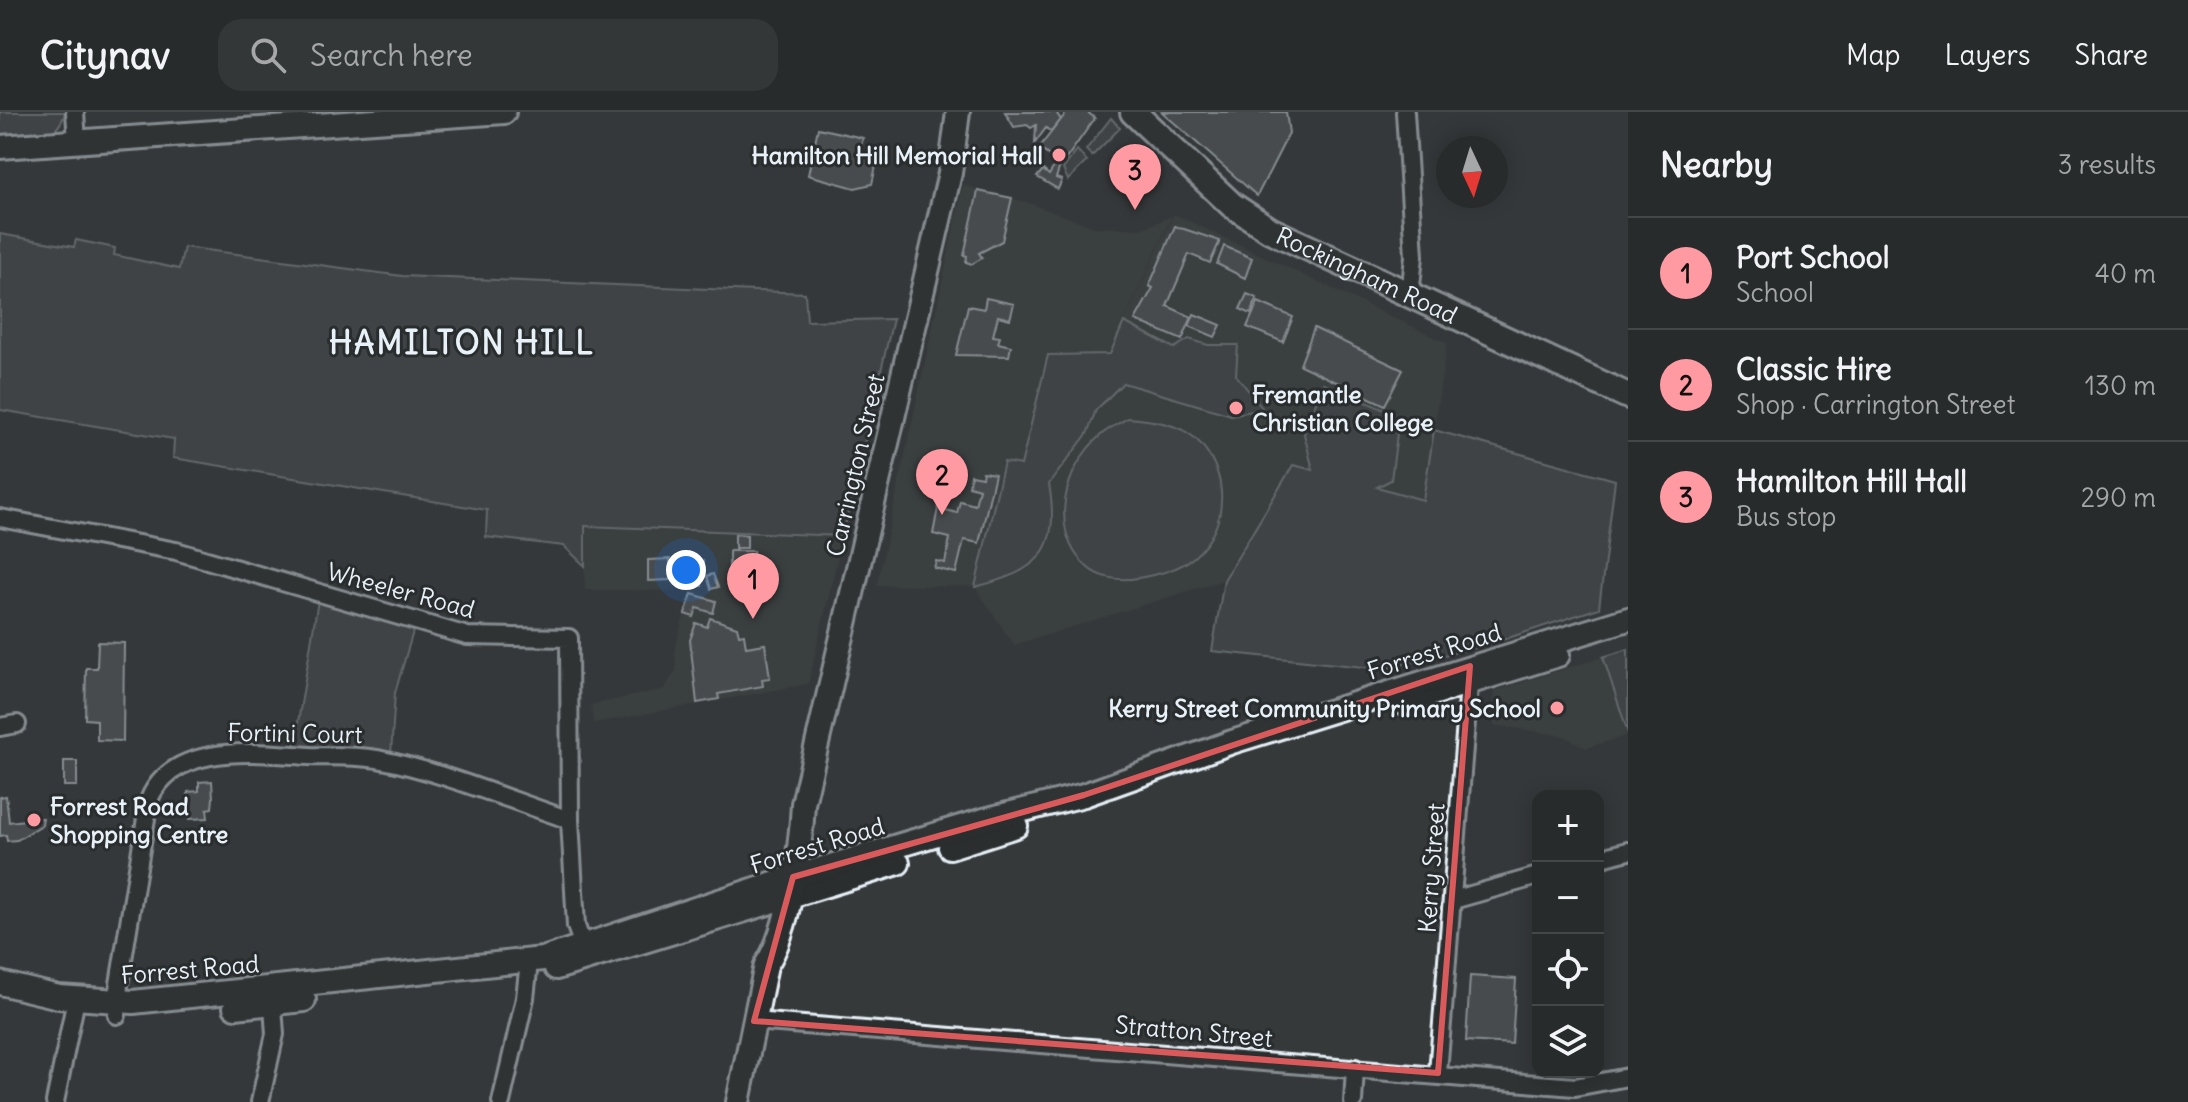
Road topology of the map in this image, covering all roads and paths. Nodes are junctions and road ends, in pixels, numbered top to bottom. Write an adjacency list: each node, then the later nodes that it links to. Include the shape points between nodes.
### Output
1 (75, 112): 9 (street)
2 (504, 112): 6 (main road)
3 (958, 112): 8 (main road, Carrington Street)
4 (970, 112): 8 (main road, Carrington Street)
5 (1405, 112): 11 (street, via 1414,256)
6 (472, 113): 9 (main road)
7 (1140, 116): 11 (main road, Rockingham Road, via 1232,205 1270,230)
8 (957, 138): 21 (main road, Carrington Street, via 803,804 788,833)
9 (77, 142): 10 (main road)
10 (0, 147)
11 (1410, 296): 12 (main road, Rockingham Road)
12 (1628, 396)
13 (0, 518): 17 (street, Wheeler Road, via 176,551 467,636 569,638)
14 (1628, 619): 16 (main road, Forrest Road)
15 (1628, 633): 16 (main road, Forrest Road)
16 (1470, 675): 21 (main road, Forrest Road, via 1240,748 1126,791); 22 (street, Kerry Street)
17 (570, 820): 23 (street, Wheeler Road, via 576,926); 29 (street, Fortini Court, via 382,760 253,753 193,760 156,784 149,800)
18 (1628, 851): 19 (street)
19 (1604, 857)
20 (1532, 878): 22 (street)
21 (782, 890): 23 (main road, Forrest Road); 30 (main road, Carrington Street, via 762,948 766,965)
22 (1453, 900): 32 (street, Kerry Street)
23 (585, 953): 24 (main road, Forrest Road)
24 (529, 969): 26 (main road, Forrest Road); 37 (street)
25 (0, 983): 28 (main road, Forrest Road)
26 (272, 996): 29 (main road, Forrest Road); 36 (street, via 275,1034)
27 (0, 997): 28 (main road, Forrest Road)
28 (75, 1006): 29 (main road, Forrest Road); 35 (street)
29 (117, 1009)
30 (754, 1021): 31 (street, Stratton Street); 38 (main road, Carrington Street)
31 (1355, 1068): 32 (street, Stratton Street); 39 (street)
32 (1438, 1073): 34 (street, Stratton Street)
33 (1628, 1077): 34 (street, Stratton Street)
34 (1575, 1094)
35 (55, 1102)
36 (260, 1102)
37 (501, 1102)
38 (738, 1102)
39 (1353, 1102)

